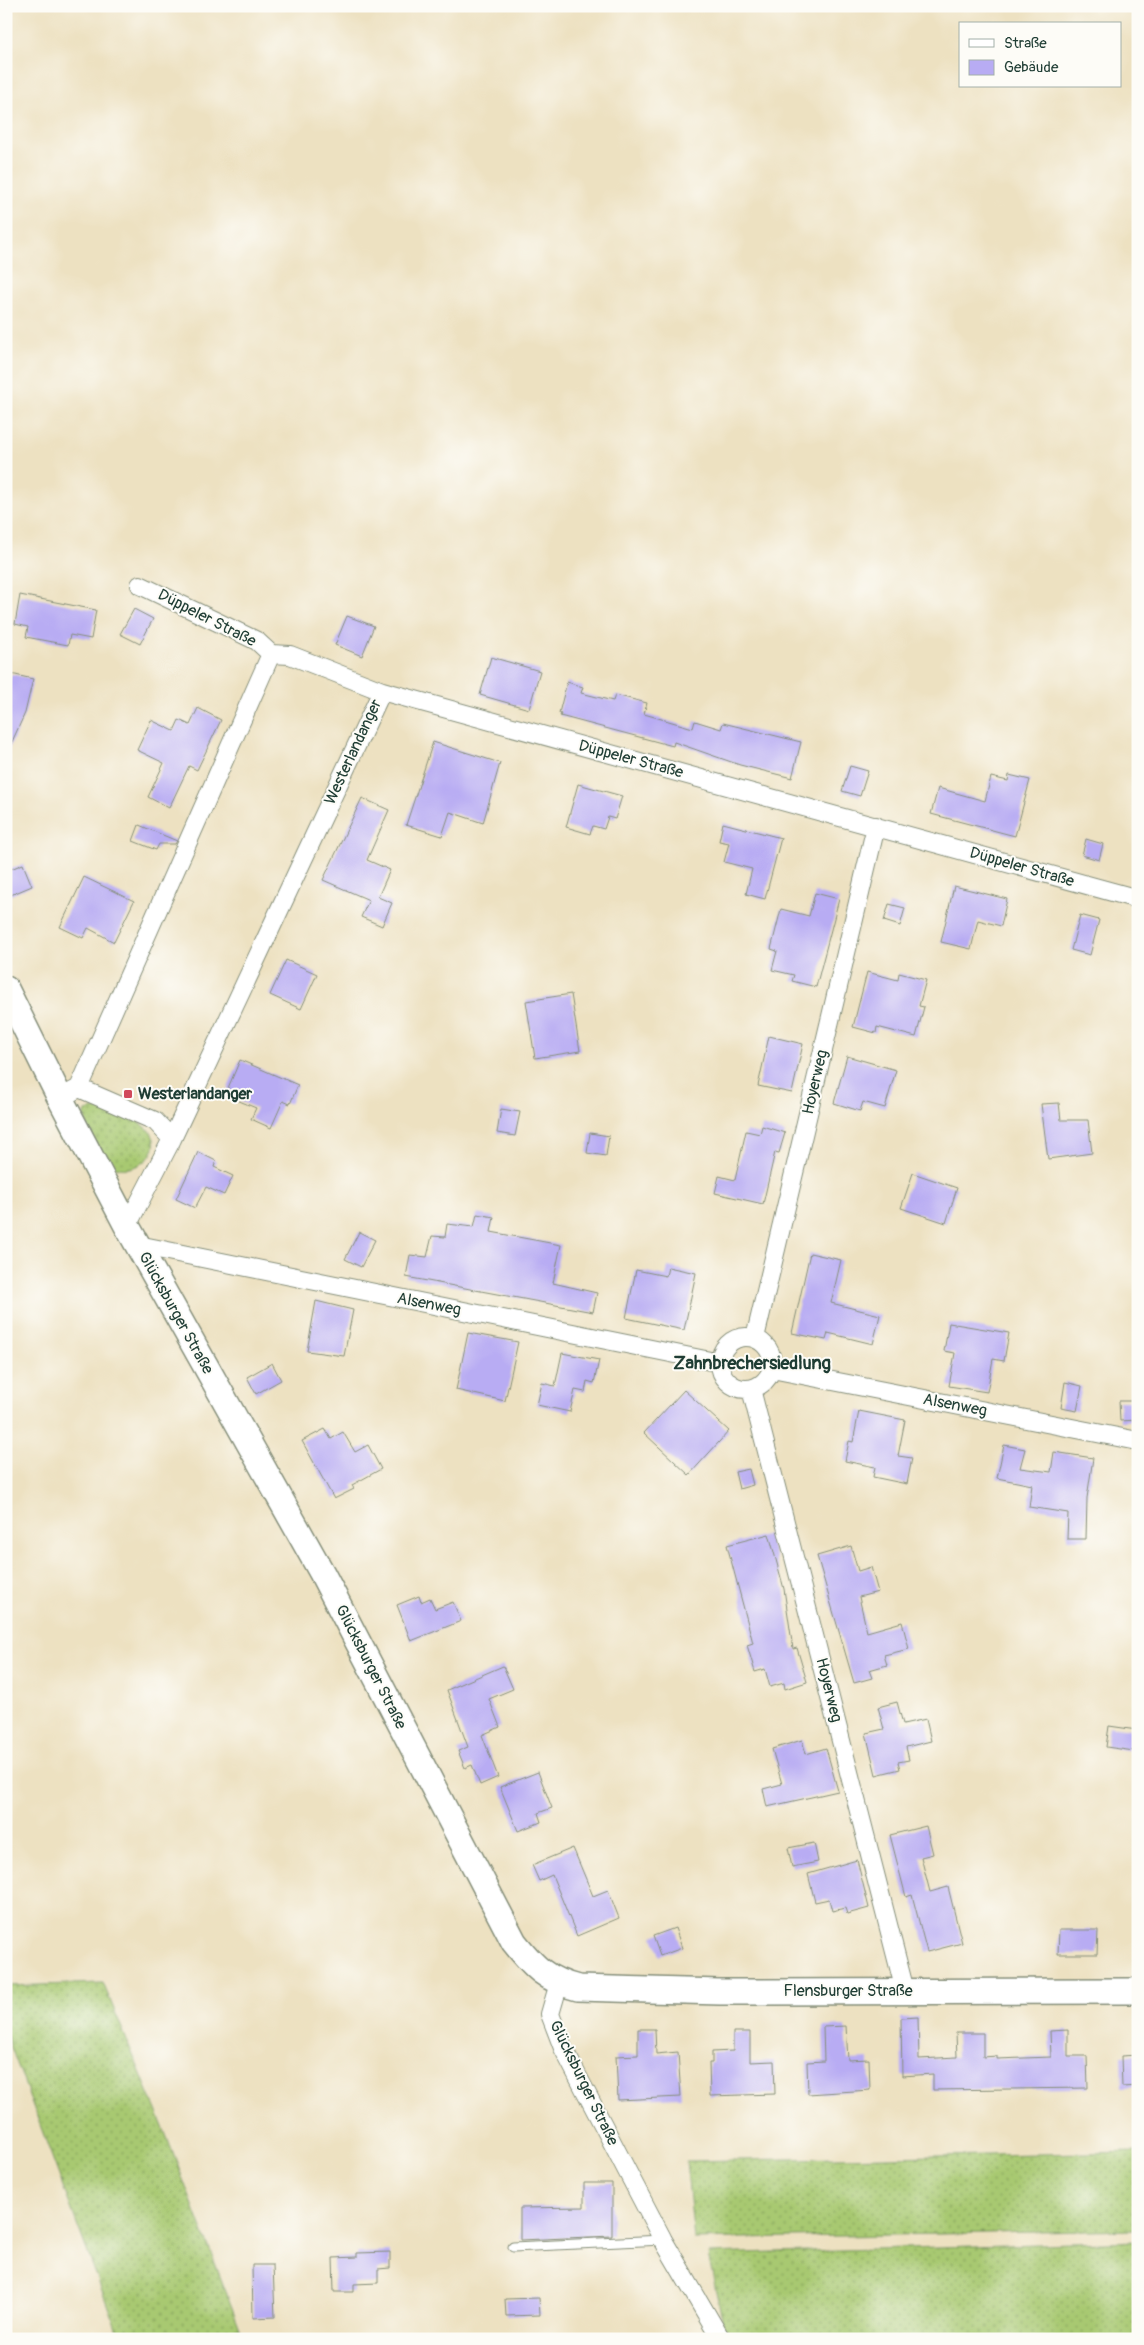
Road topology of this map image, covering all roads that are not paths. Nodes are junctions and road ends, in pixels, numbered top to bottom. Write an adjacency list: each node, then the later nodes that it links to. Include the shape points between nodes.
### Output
1 (140, 585): 2 (street, Düppeler Straße, via 258,641)
2 (271, 654): 3 (street, Düppeler Straße, via 290,655); 7 (street)
3 (382, 691): 4 (street, Düppeler Straße); 8 (street, Westerlandanger)
4 (876, 826): 5 (street, Düppeler Straße); 10 (street, Hoyerweg)
5 (1138, 899)
6 (6, 989): 7 (street, Glücksburger Straße)
7 (70, 1093): 8 (street, via 155,1121); 9 (street, Glücksburger Straße)
8 (172, 1140): 9 (street, Westerlandanger)
9 (133, 1236): 11 (street, Alsenweg); 15 (street, Glücksburger Straße, via 322,1573 514,1942 537,1968)
10 (754, 1338): 11 (street, via 731,1342 725,1348); 12 (street, via 767,1347)
11 (720, 1363): 13 (street, via 729,1383)
12 (772, 1369): 13 (street, via 764,1382); 14 (street, Alsenweg)
13 (751, 1389): 16 (street, Hoyerweg)
14 (1138, 1440)
15 (559, 1983): 16 (street, Flensburger Straße, via 578,1988 720,1992); 18 (street, Glücksburger Straße, via 550,2014 563,2048)
16 (905, 1991): 17 (street, Flensburger Straße)
17 (1138, 1991)
18 (663, 2240): 19 (lane); 20 (street, Glücksburger Straße)
19 (513, 2247)
20 (721, 2339)

